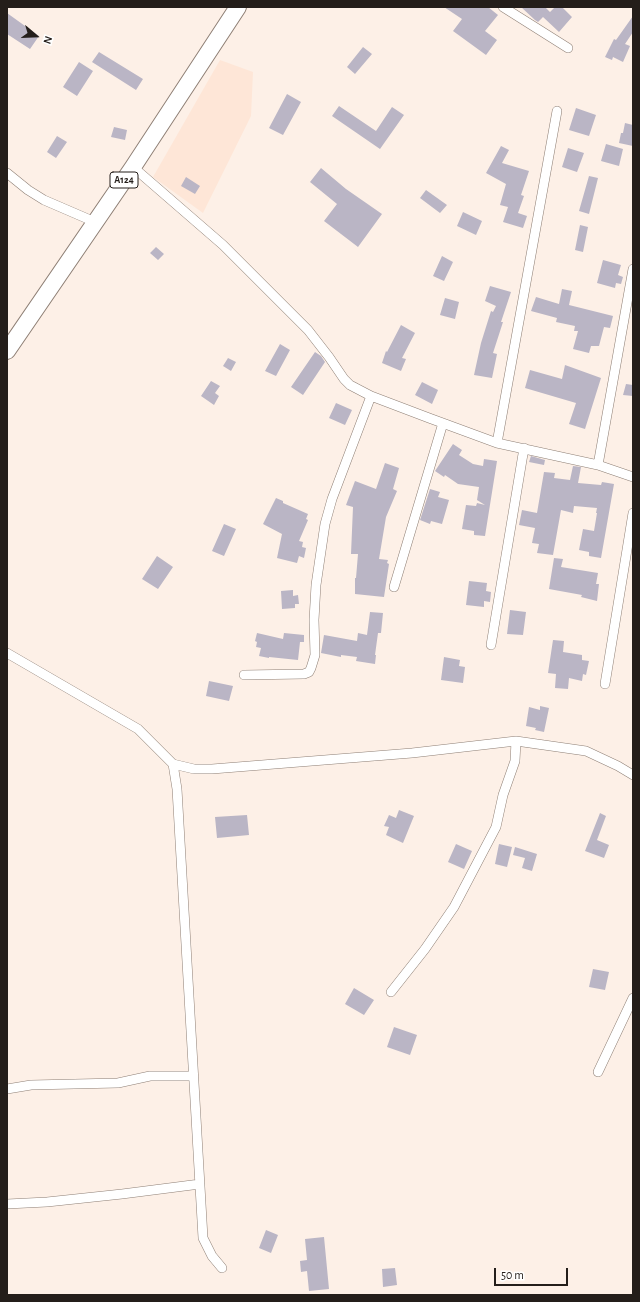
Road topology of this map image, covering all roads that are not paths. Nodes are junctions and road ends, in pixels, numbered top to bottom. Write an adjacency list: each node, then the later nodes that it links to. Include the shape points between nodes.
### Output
1 (238, 7): 5 (highway, A124)
2 (507, 8): 3 (street)
3 (568, 48)
4 (557, 110): 12 (street)
5 (133, 167): 7 (highway, A124); 10 (street, via 229,250 308,330 344,379)
6 (7, 173): 7 (street, via 44,200)
7 (95, 222): 9 (highway, A124)
8 (633, 269): 14 (street)
9 (7, 351)
10 (371, 396): 11 (street); 20 (street, via 332,499 326,524 316,585 315,655 312,668 304,674)
11 (443, 423): 12 (street); 17 (street)
12 (497, 442): 13 (street)
13 (524, 448): 14 (street); 18 (street)
14 (598, 465): 15 (street)
15 (633, 477)
16 (633, 514): 21 (street)
17 (394, 587)
18 (491, 645)
19 (7, 653): 23 (street, via 138,729)
20 (244, 675)
21 (605, 684)
22 (516, 741): 23 (street, via 412,753 212,769 194,769); 24 (street, via 586,752); 25 (street, via 515,761 503,795 496,827 454,907 426,949)
23 (173, 764): 28 (street, via 177,789)
24 (633, 775)
25 (391, 992)
26 (633, 998): 27 (street)
27 (598, 1072)
28 (193, 1076): 29 (street, via 150,1076 118,1083 31,1085); 30 (street)
29 (7, 1089)
30 (200, 1184): 31 (street, via 107,1196); 32 (street, via 203,1238 212,1256)
31 (7, 1204)
32 (222, 1268)

